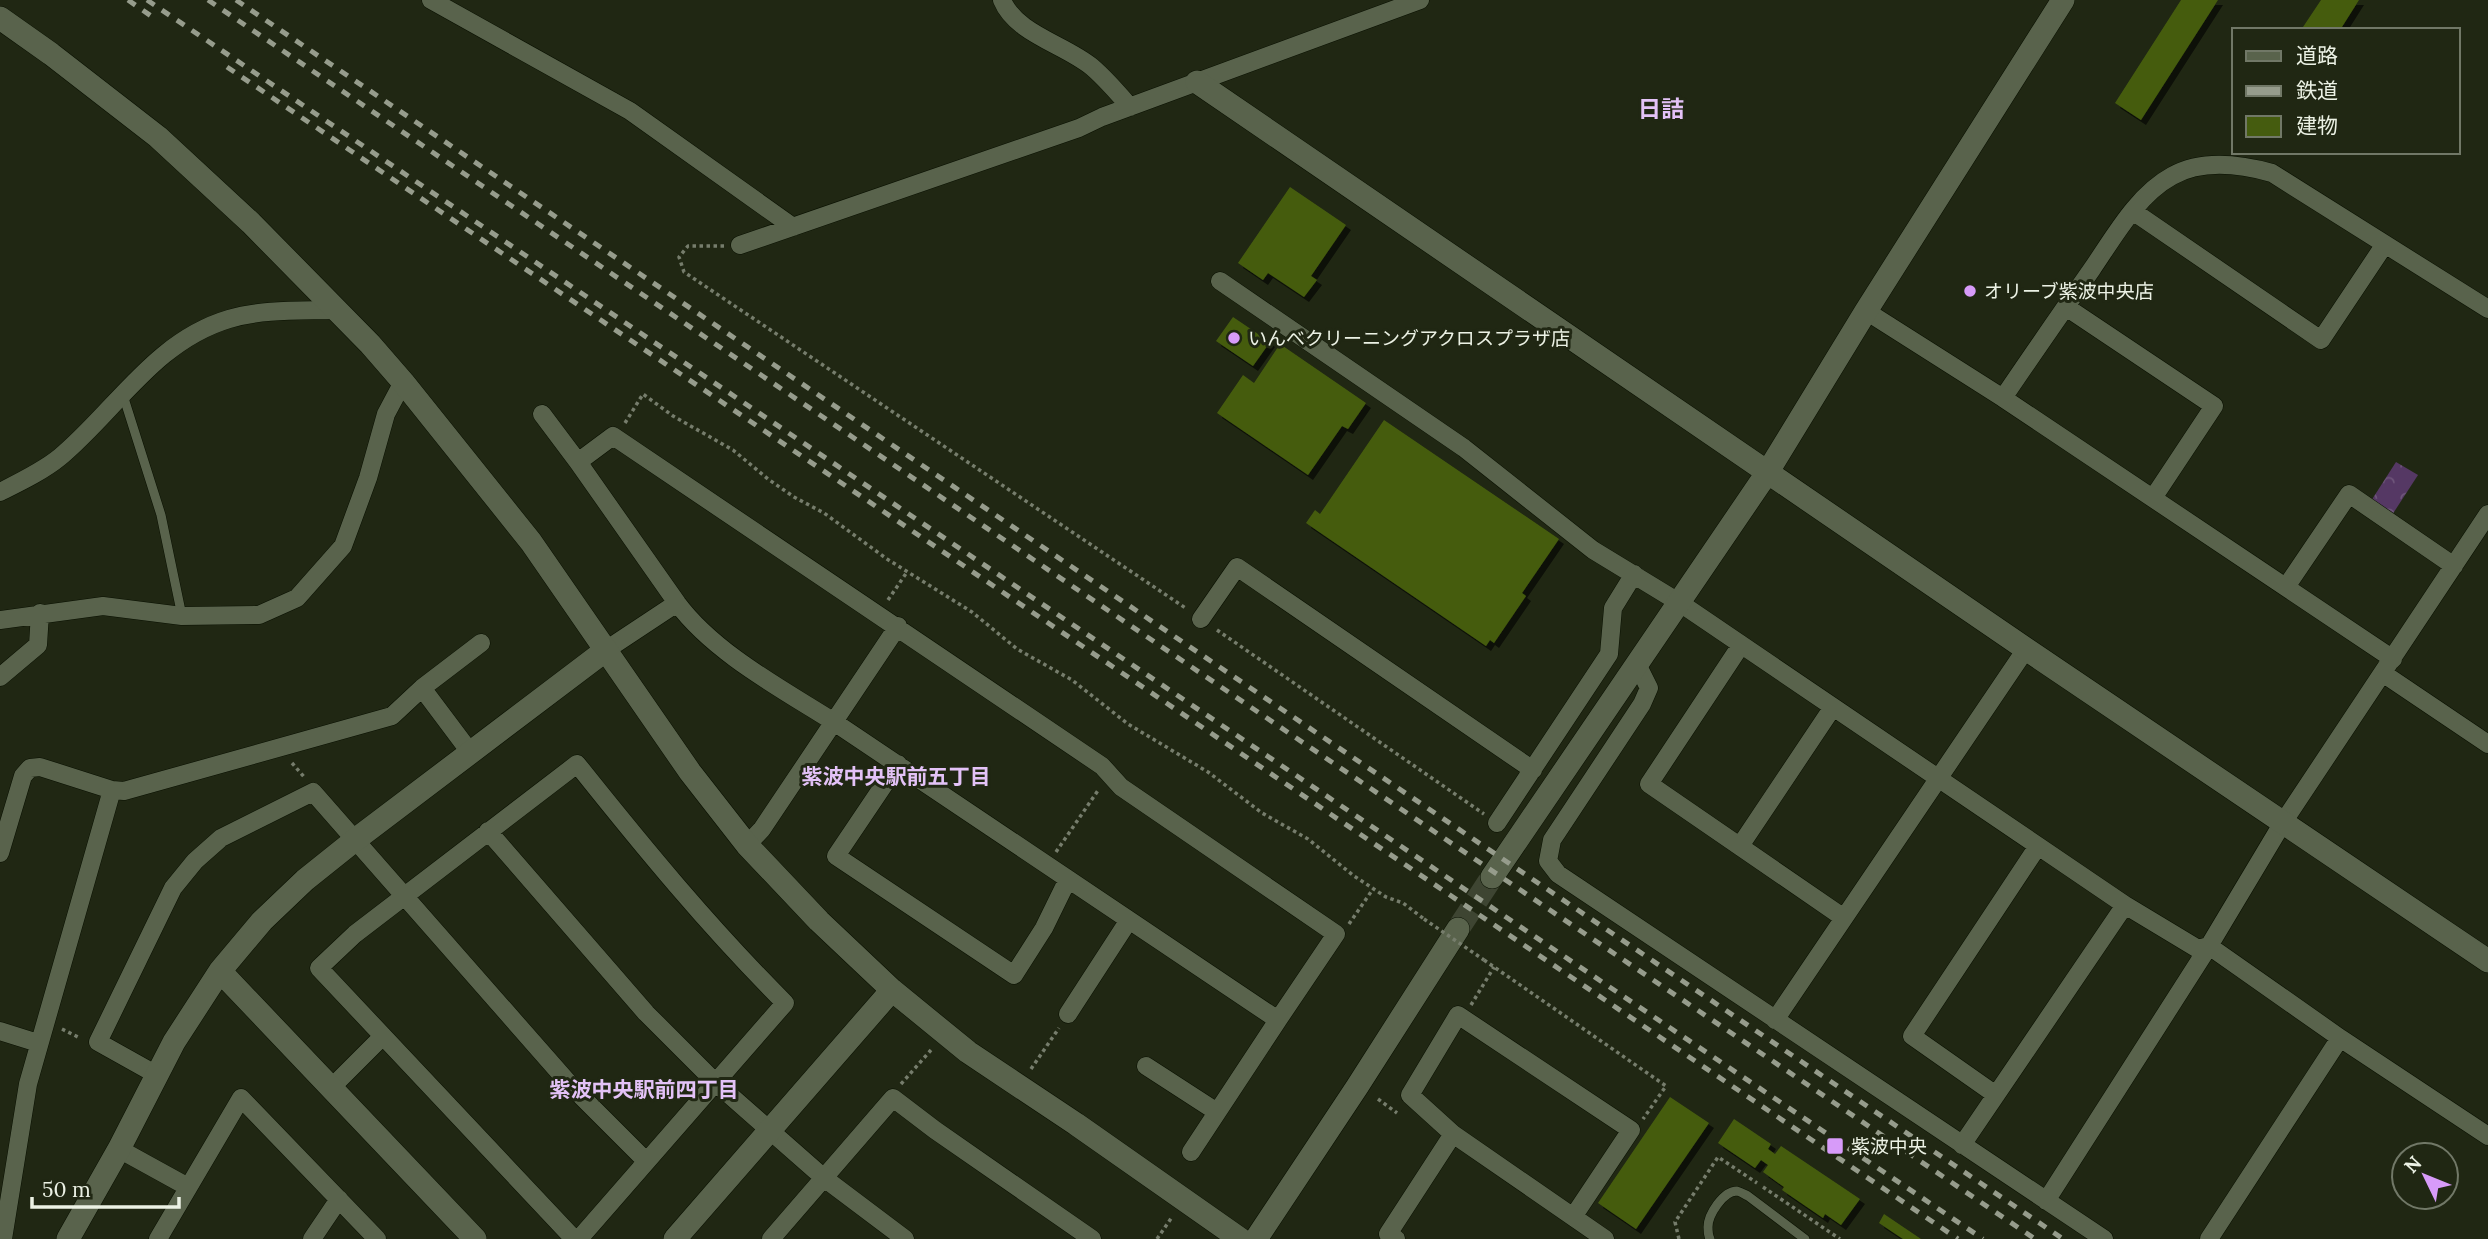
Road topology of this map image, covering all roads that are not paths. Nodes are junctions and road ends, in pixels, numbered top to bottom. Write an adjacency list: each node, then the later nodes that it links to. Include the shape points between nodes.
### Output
1 (431, 0): 9 (street, via 630,111)
2 (1002, 0): 7 (street, via 1025,29 1091,67)
3 (1420, 0): 6 (street)
4 (2063, 0): 16 (street)
5 (0, 18): 15 (street, via 158,137)
6 (1197, 82): 7 (street); 22 (street)
7 (1130, 107): 9 (street)
8 (2134, 212): 10 (street, via 2154,188 2174,175 2217,164 2249,166 2272,173); 10 (street, via 2321,340); 13 (street)
9 (793, 227): 11 (street)
10 (2385, 244): 14 (street)
11 (740, 245)
12 (1220, 281): 27 (street, via 1464,448 1593,551)
13 (2066, 307): 19 (street); 24 (street, via 2214,407)
14 (2488, 309)
15 (335, 310): 17 (street); 18 (street, via 230,318 200,330 163,354)
16 (1866, 311): 19 (street); 22 (street)
17 (403, 382): 32 (street, via 386,414 343,547 297,598 260,615); 39 (street, via 531,542)
18 (122, 393): 23 (street, via 59,458); 32 (lane, via 161,515)
19 (2003, 398): 24 (street)
20 (542, 414): 21 (street)
21 (578, 462): 29 (street); 35 (street, via 613,436)
22 (1768, 473): 30 (street); 38 (street)
23 (0, 492)
24 (2153, 498): 28 (street)
25 (2488, 514): 26 (street)
26 (2454, 566): 28 (street, via 2349,494); 41 (street)
27 (1634, 574): 30 (street); 49 (street, via 1613,608 1609,654)
28 (2286, 587): 41 (street)
29 (677, 603): 39 (street); 45 (street, via 718,644)
30 (1680, 603): 37 (street); 40 (street)
31 (40, 613): 32 (street, via 103,606); 34 (street); 42 (street, via 37,645)
32 (182, 616)
33 (1201, 619): 49 (street, via 1237,567)
34 (0, 620)
35 (898, 626): 45 (street); 72 (street, via 1336,934)
36 (481, 643): 43 (street)
37 (1741, 645): 44 (street); 57 (street, via 1649,784)
38 (2026, 649): 50 (street); 53 (street)
39 (606, 650): 47 (street); 56 (street)
40 (1638, 666): 60 (street); 73 (street, via 1649,688 1642,704 1552,840 1548,860 1558,874)
41 (2389, 666): 46 (street); 53 (street)
42 (0, 677)
43 (422, 688): 47 (street); 51 (street, via 392,716 124,791)
44 (1833, 707): 50 (street); 57 (street)
45 (834, 722): 48 (street); 56 (street)
46 (2488, 744)
47 (470, 752): 55 (street)
48 (898, 764): 61 (street); 61 (street, via 836,856 1014,975)
49 (1533, 770): 52 (street)
50 (1939, 778): 58 (street); 64 (street)
51 (112, 790): 59 (street, via 30,768 23,776); 77 (street)
52 (1497, 823)
53 (2282, 824): 67 (street); 68 (street)
54 (488, 831): 62 (street); 80 (street, via 646,1013); 80 (street, via 577,764 681,892 785,1003)
55 (355, 841): 62 (street); 69 (street, via 262,921); 79 (street, via 313,792 221,838 195,861 173,888 98,1042)
56 (747, 845): 70 (street, via 818,921)
57 (1740, 846): 64 (street)
58 (2038, 846): 63 (street); 82 (street, via 1912,1036)
59 (0, 853)
60 (1492, 877)
61 (1068, 878): 65 (street)
62 (402, 897): 75 (street, via 319,968); 90 (street, via 573,1088)
63 (2125, 905): 67 (street, via 2198,949); 82 (street)
64 (1844, 918): 73 (street)
65 (1129, 919): 71 (street); 72 (street)
66 (1458, 929): 109 (street)
67 (2209, 946): 76 (street); 94 (street)
68 (2488, 961)
69 (220, 971): 79 (street); 81 (street)
70 (892, 990): 84 (street); 108 (street, via 968,1052)
71 (1068, 1014)
72 (1278, 1020): 83 (street)
73 (1775, 1020): 87 (street)
74 (0, 1031): 77 (street)
75 (383, 1036): 81 (street); 102 (street)
76 (2340, 1038): 86 (street); 115 (street)
77 (38, 1043): 97 (street)
78 (1146, 1066): 83 (street)
79 (157, 1075): 88 (street)
80 (716, 1083): 84 (street); 90 (street)
81 (331, 1087): 96 (street)
82 (1996, 1096): 87 (street)
83 (1217, 1112): 89 (street)
84 (769, 1130): 91 (street); 104 (street)
85 (1453, 1134): 95 (street); 95 (street, via 1410,1095 1458,1016 1631,1129); 110 (street, via 1388,1234)
86 (2488, 1136)
87 (1962, 1145): 94 (street)
88 (119, 1149): 92 (street); 98 (street)
89 (1191, 1152)
90 (646, 1161): 103 (street)
91 (824, 1178): 105 (street); 106 (street); 107 (street, via 893,1098)
92 (188, 1187): 93 (street, via 241,1098); 99 (street)
93 (339, 1199): 100 (street); 101 (street)
94 (2046, 1201): 114 (street)
95 (1573, 1217): 111 (street)
96 (465, 1235)
97 (4, 1239)
98 (68, 1239)
99 (158, 1239)
100 (312, 1239)
101 (377, 1239)
102 (573, 1239)
103 (579, 1239)
104 (675, 1239)
105 (771, 1239)
106 (905, 1239)
107 (1092, 1239)
108 (1240, 1239)
109 (1256, 1239)
110 (1396, 1239)
111 (1605, 1239)
112 (1710, 1239): 113 (lane, via 1707,1225 1711,1215 1721,1200 1737,1191)
113 (1805, 1239)
114 (2104, 1239)
115 (2209, 1239)

